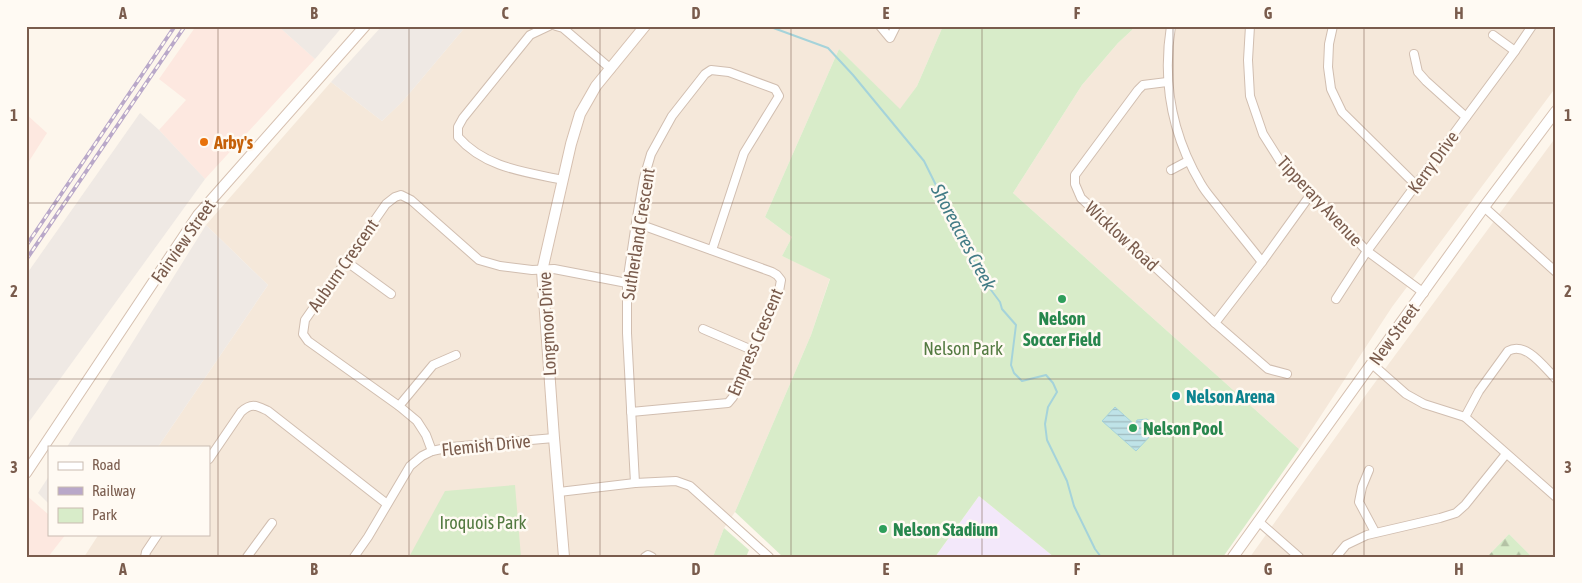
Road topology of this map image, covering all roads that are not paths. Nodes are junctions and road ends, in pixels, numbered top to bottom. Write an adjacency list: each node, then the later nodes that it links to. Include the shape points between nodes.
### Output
1 (365, 26): 50 (main road, Fairview Street, via 198,215)
2 (549, 26): 20 (street, via 530,35 463,118 458,127 458,137 491,162)
3 (556, 26): 14 (street)
4 (645, 26): 14 (main road, Longmoor Drive)
5 (880, 26): 6 (street, via 890,38)
6 (896, 26)
7 (1171, 26): 15 (street)
8 (1250, 26): 22 (street, Tipperary Avenue, via 1250,96 1262,134 1280,161)
9 (1333, 26): 21 (street, via 1328,67 1331,89 1342,112)
10 (1532, 26): 12 (street, Kerry Drive)
11 (1493, 35): 12 (street)
12 (1515, 51): 17 (street, Kerry Drive)
13 (1414, 54): 17 (street, via 1418,72)
14 (611, 69): 20 (main road, Longmoor Drive, via 596,86 580,114)
15 (1167, 82): 18 (street, via 1174,120); 35 (street, Wicklow Road, via 1143,85 1138,90 1075,175 1075,184 1082,198)
16 (1556, 111): 23 (main road, New Street)
17 (1466, 117): 21 (street, Kerry Drive)
18 (1188, 161): 19 (street); 28 (street, via 1202,186)
19 (1171, 170)
20 (563, 180): 29 (main road, Longmoor Drive)
21 (1417, 186): 26 (street, Kerry Drive)
22 (1311, 194): 26 (street, Tipperary Avenue); 28 (street)
23 (1484, 207): 30 (street); 32 (main road, New Street)
24 (636, 224): 25 (street, Empress Crescent); 25 (street, Sutherland Crescent, via 651,154 672,116 705,74 711,70 729,72 775,89 779,96 744,153); 31 (street, Sutherland Crescent)
25 (712, 250): 37 (street, Empress Crescent, via 772,272 781,280)
26 (1367, 251): 32 (street, Tipperary Avenue); 34 (street, Kerry Drive)
27 (347, 262): 29 (street, Auburn Crescent, via 386,204 401,195 480,260); 33 (street); 42 (street, Auburn Crescent, via 305,320 303,334 308,341)
28 (1262, 262): 35 (street)
29 (542, 271): 31 (street, via 554,269); 45 (main road, Longmoor Drive)
30 (1556, 272)
31 (627, 283): 43 (street, Sutherland Crescent)
32 (1424, 293): 39 (main road, New Street)
33 (391, 294)
34 (1336, 299)
35 (1215, 323): 40 (street, Wicklow Road, via 1268,369)
36 (703, 329): 37 (street)
37 (752, 350): 43 (street, Empress Crescent, via 728,403)
38 (456, 355): 42 (street, via 433,365)
39 (1372, 364): 44 (street, via 1406,394 1424,404); 55 (main road, New Street)
40 (1287, 374)
41 (1556, 378): 44 (street, via 1525,349 1513,348 1479,391)
42 (399, 406): 46 (street, Auburn Crescent, via 417,421)
43 (631, 412): 51 (street, Sutherland Crescent)
44 (1465, 417): 47 (street)
45 (554, 438): 46 (street, Flemish Drive); 52 (main road, Longmoor Drive)
46 (432, 451): 54 (street, Flemish Drive, via 410,466)
47 (1506, 454): 53 (street); 57 (street, via 1456,513)
48 (210, 458): 54 (street, via 241,412 247,406 256,406)
49 (1369, 470): 57 (street, via 1358,502)
50 (26, 473)
51 (635, 483): 52 (street); 65 (street, via 676,481 690,486)
52 (559, 492): 62 (main road, Longmoor Drive)
53 (1556, 497)
54 (387, 504): 61 (street, Flemish Drive)
55 (1258, 522): 66 (main road, New Street); 67 (street)
56 (272, 523): 60 (street)
57 (1375, 532): 68 (street, via 1346,545)
58 (157, 536): 59 (street)
59 (145, 557)
60 (247, 557)
61 (354, 557)
62 (564, 557)
63 (645, 557): 64 (street)
64 (652, 557)
65 (769, 557)
66 (1232, 557)
67 (1299, 557)
68 (1336, 557)

